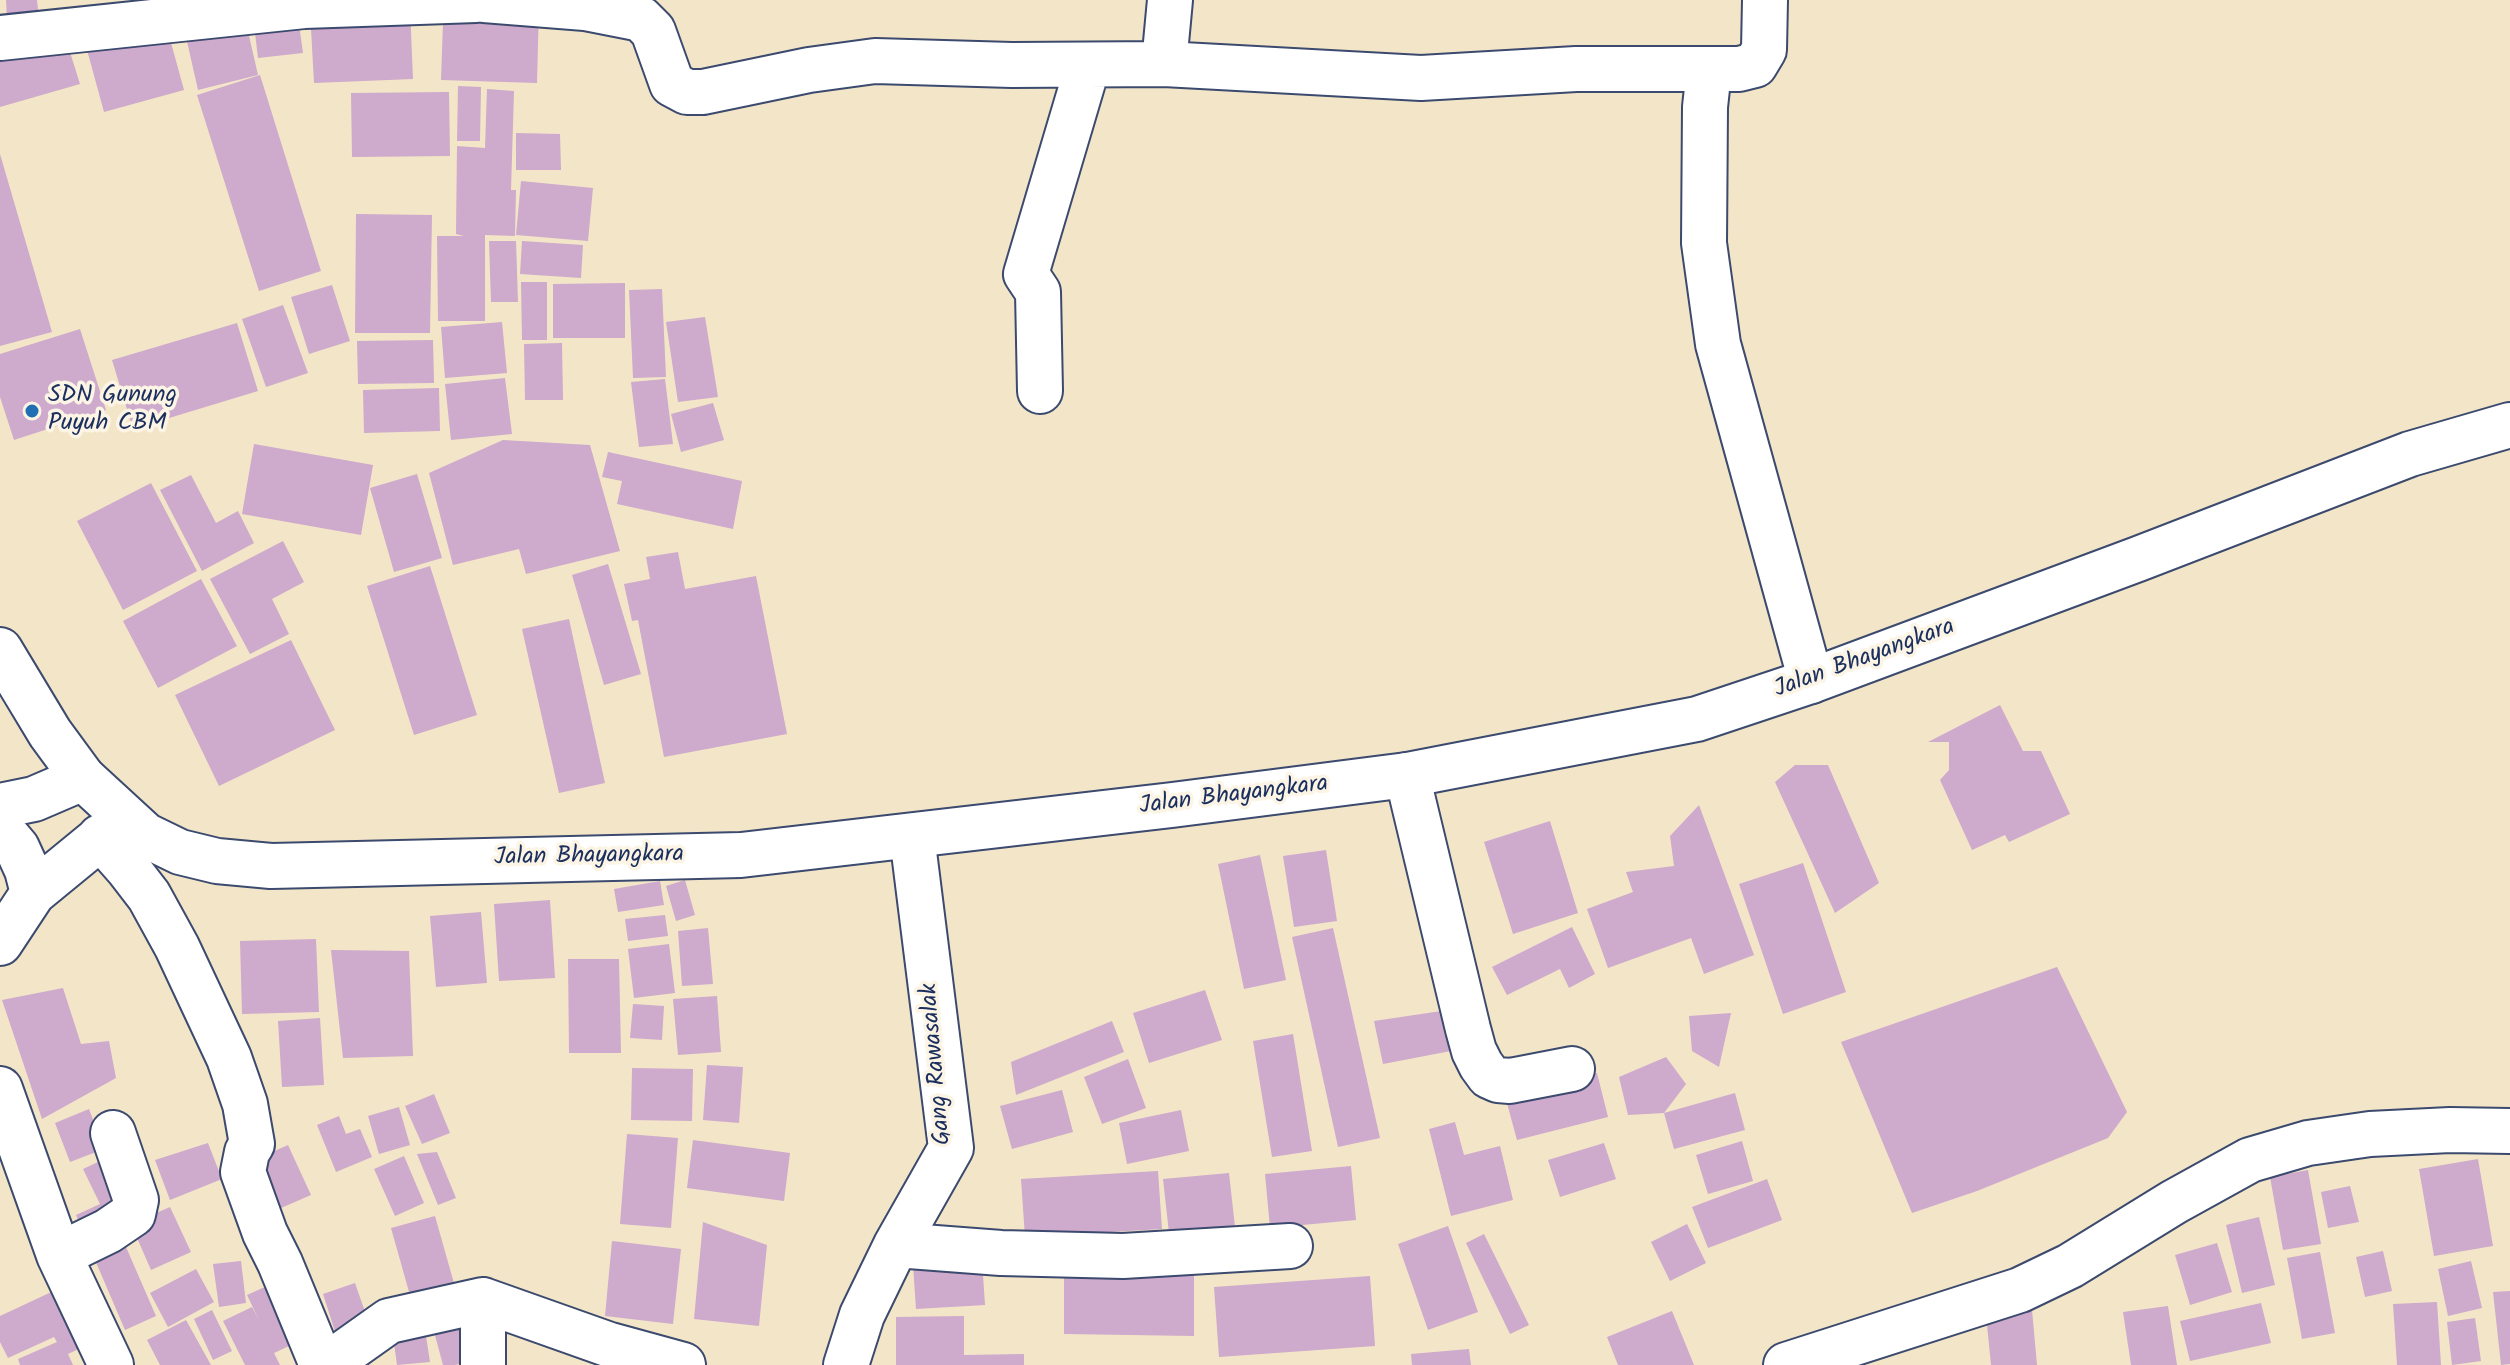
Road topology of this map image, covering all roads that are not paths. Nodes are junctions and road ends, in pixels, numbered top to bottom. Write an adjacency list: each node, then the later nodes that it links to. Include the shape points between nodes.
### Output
1 (476, 0): 5 (main road, via 304,6)
2 (484, 0): 7 (main road, via 585,8 641,19 653,31 672,84 687,92 875,61)
3 (1170, 0): 6 (main road)
4 (1765, 0): 8 (main road, via 1759,60 1748,68)
5 (0, 38)
6 (1164, 64): 7 (main road); 8 (main road, via 1421,78 1576,69)
7 (1088, 65): 9 (main road, via 1026,274 1038,292)
8 (1709, 70): 12 (main road, via 1704,243 1718,344)
9 (1040, 391)
10 (2510, 425): 12 (main road, Jalan Bhayangkara, via 2410,454)
11 (3, 668): 14 (main road, Jalan Bhayangkara)
12 (1811, 681): 13 (main road, Jalan Bhayangkara, via 1697,719)
13 (1407, 775): 18 (main road, Jalan Bhayangkara); 21 (main road, via 1481,1065 1489,1076 1510,1081)
14 (83, 778): 15 (main road, via 34,799); 16 (main road, Jalan Bhayangkara)
15 (0, 806)
16 (113, 827): 18 (main road, Jalan Bhayangkara, via 180,852 271,866 741,855); 19 (main road); 30 (main road, via 129,870 177,947 229,1058 252,1144 243,1172)
17 (0, 828): 19 (main road, via 17,848)
18 (912, 836): 25 (main road, Gang Rawasalak, via 951,1148)
19 (33, 893): 20 (main road)
20 (0, 943)
21 (1572, 1069)
22 (0, 1089): 27 (main road)
23 (2510, 1131): 34 (main road, via 2370,1134 2308,1143 2250,1160 2020,1290)
24 (113, 1133): 27 (main road, via 136,1200 133,1214)
25 (896, 1245): 26 (main road, via 1123,1256); 33 (main road, Gang Rawasalak, via 862,1315)
26 (1290, 1246)
27 (59, 1255): 29 (main road)
28 (483, 1300): 30 (main road, via 389,1321); 31 (main road); 32 (main road)
29 (111, 1365)
30 (325, 1365)
31 (483, 1365)
32 (683, 1365)
33 (846, 1365)
34 (1786, 1365)

